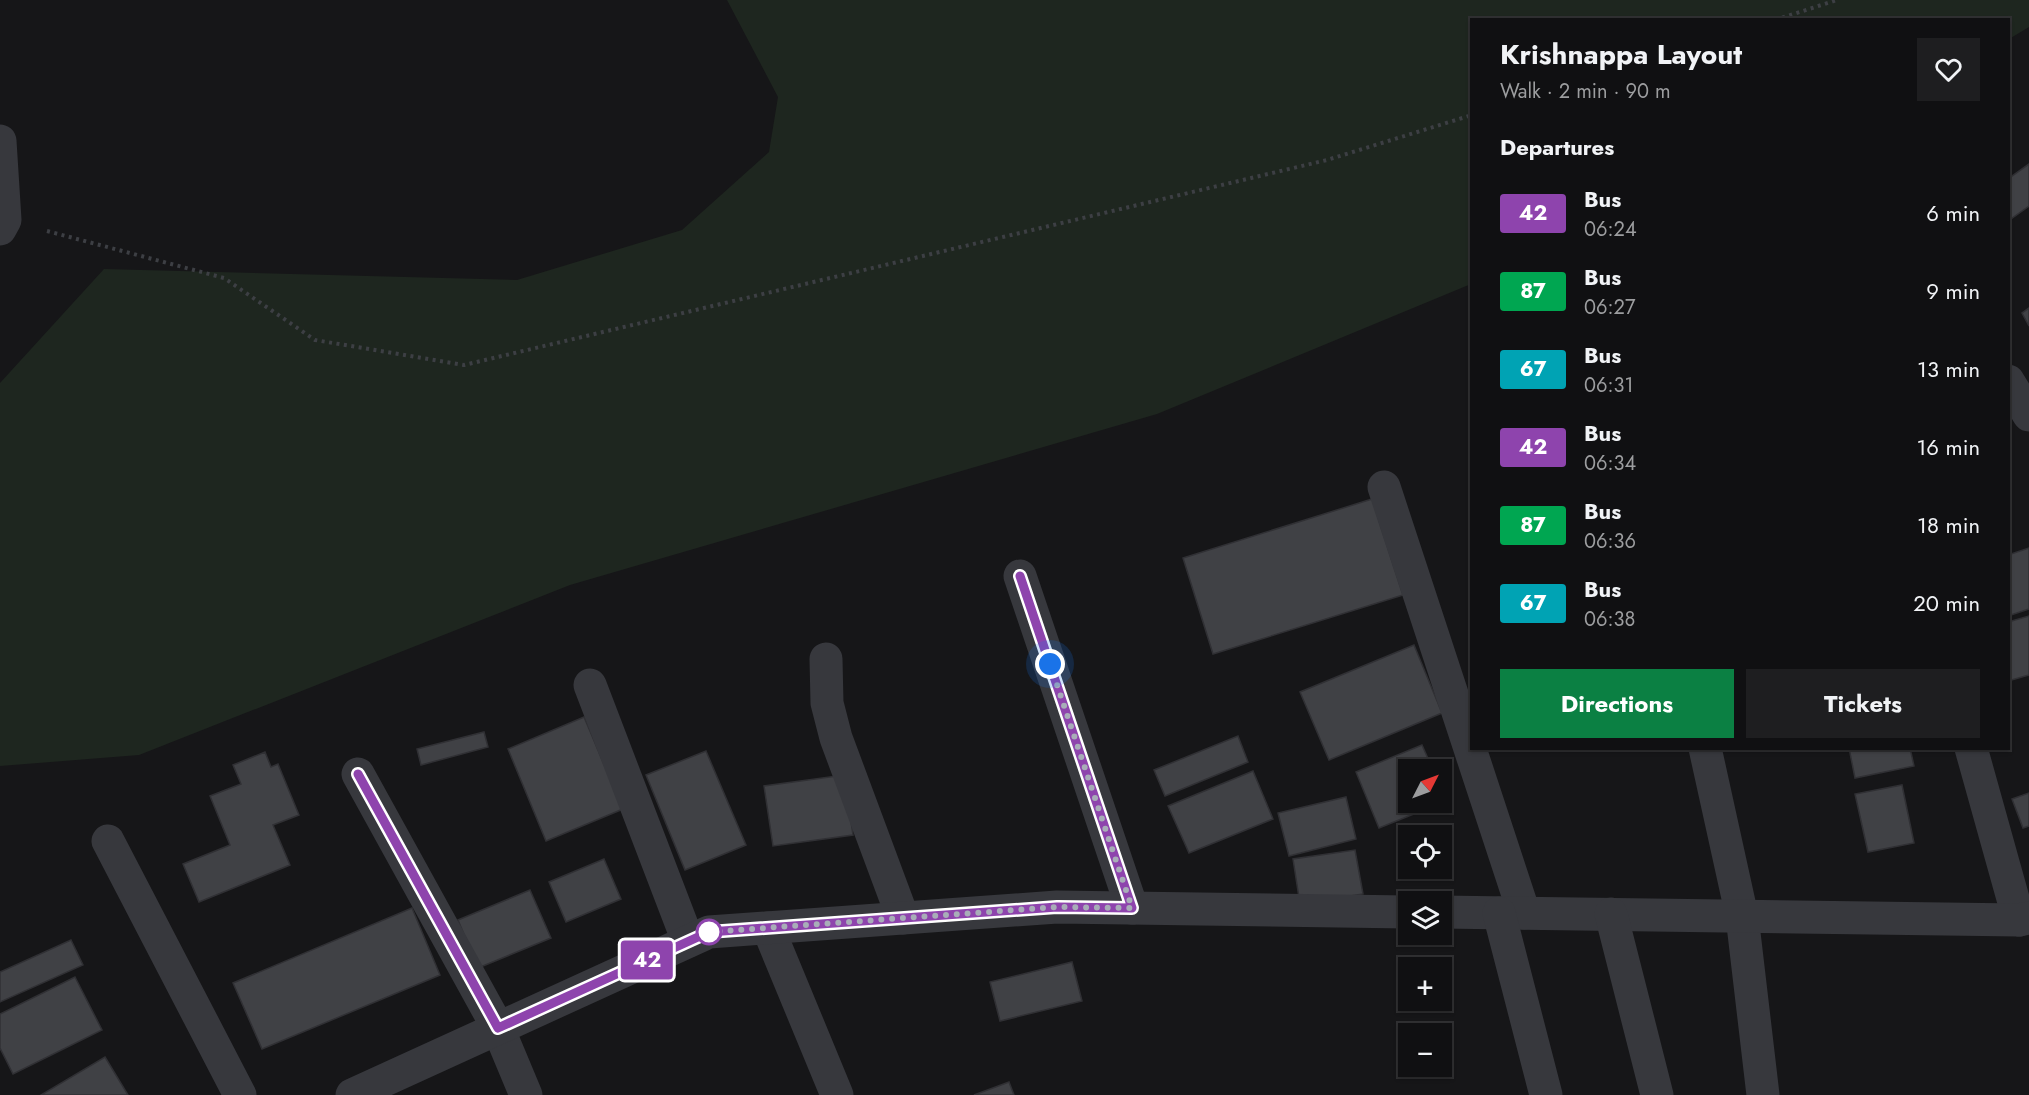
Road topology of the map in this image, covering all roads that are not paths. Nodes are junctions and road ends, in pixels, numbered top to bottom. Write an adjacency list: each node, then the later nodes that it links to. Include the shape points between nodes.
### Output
1 (0, 141): 2 (street)
2 (3, 224)
3 (2010, 384): 4 (street)
4 (2029, 415)
5 (1384, 486): 16 (street)
6 (1020, 576): 13 (street)
7 (826, 659): 19 (street, via 827,703 836,738)
8 (590, 685): 22 (street)
9 (1704, 750): 18 (street)
10 (1972, 750): 20 (street)
11 (358, 774): 23 (street)
12 (108, 841): 24 (street)
13 (1132, 908): 14 (street); 19 (street, via 1057,907)
14 (1398, 912)
15 (1452, 912): 16 (street)
16 (1511, 913): 17 (street); 28 (street)
17 (1611, 914): 18 (street); 29 (street)
18 (1742, 916): 20 (street); 30 (street)
19 (903, 918): 21 (street)
20 (2024, 919)
21 (768, 928): 22 (street, via 709,932); 27 (street)
22 (688, 941): 23 (street)
23 (498, 1028): 25 (street); 26 (street)
24 (240, 1095)
25 (352, 1095)
26 (526, 1095)
27 (837, 1095)
28 (1546, 1095)
29 (1657, 1095)
30 (1764, 1095)

